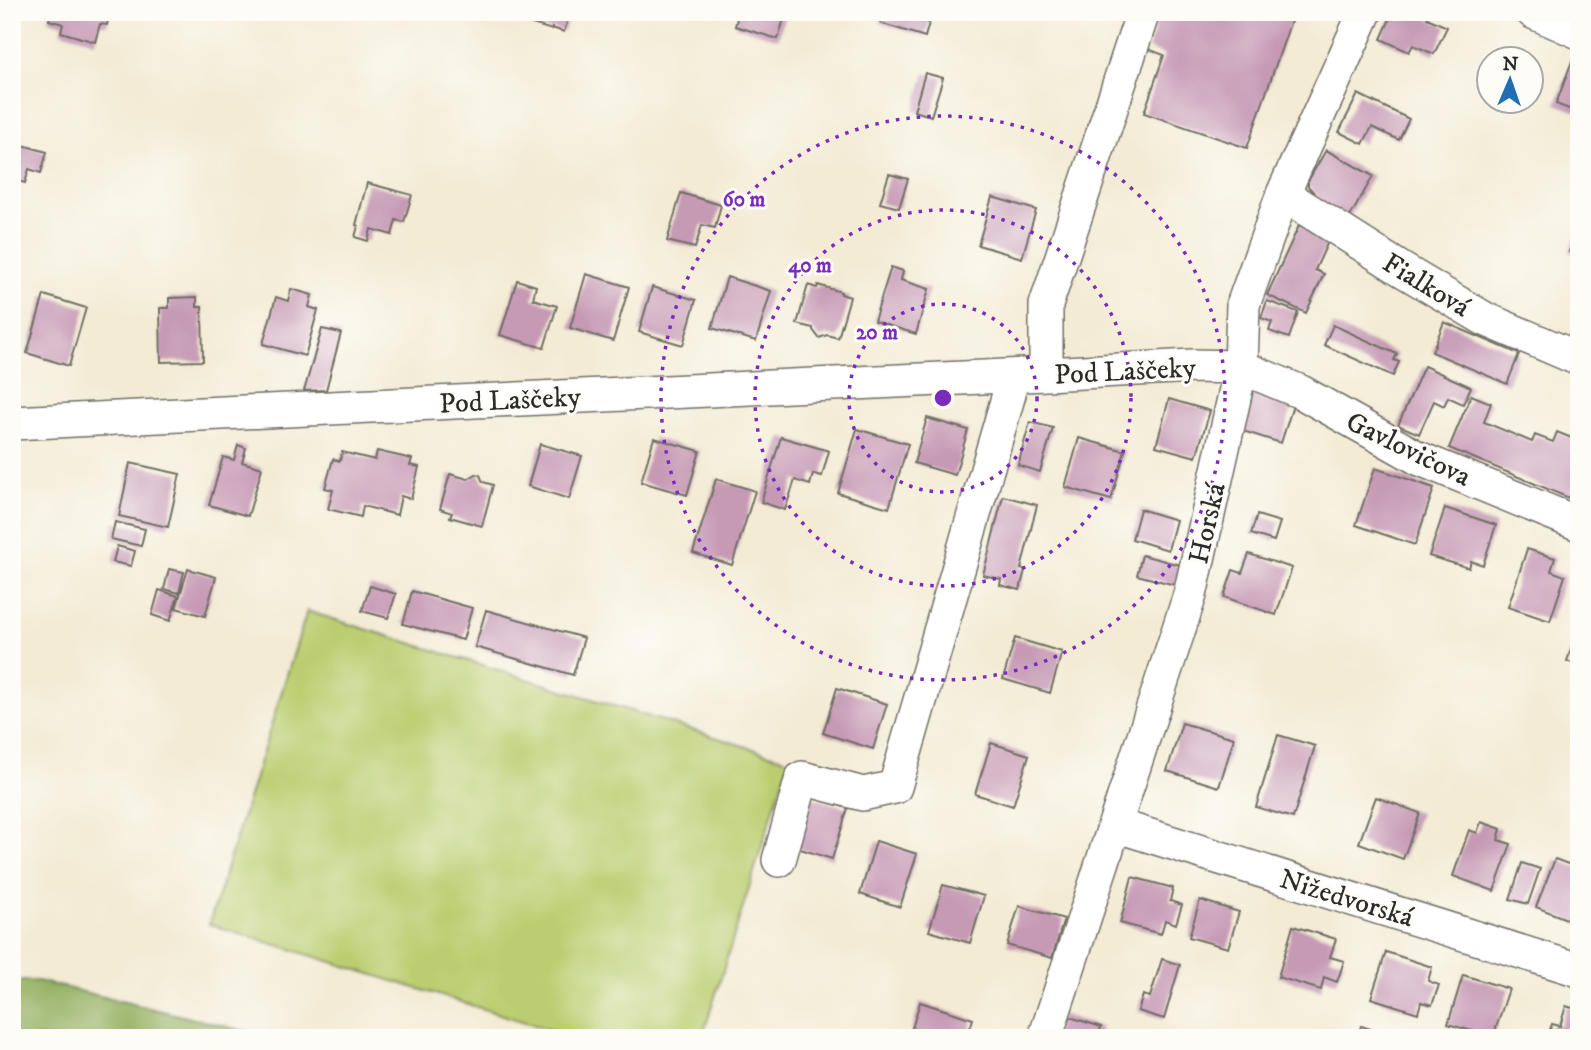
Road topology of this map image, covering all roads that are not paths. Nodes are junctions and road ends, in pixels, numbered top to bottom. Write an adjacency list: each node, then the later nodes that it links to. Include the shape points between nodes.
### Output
1 (1143, 12): 8 (street, via 1046,305)
2 (1365, 12): 5 (street, Horská)
3 (1533, 12): 4 (street)
4 (1579, 32)
5 (1283, 194): 6 (street, Fialková, via 1485,319); 7 (street, Horská, via 1243,305)
6 (1579, 359)
7 (1241, 368): 8 (street, Pod Laščeky, via 1192,366); 11 (street, Gavlovičova, via 1301,392 1418,458); 12 (street, Horská, via 1190,595)
8 (1046, 374): 9 (street, Pod Laščeky)
9 (1009, 376): 10 (street, Pod Laščeky); 13 (street, via 1009,394 895,787 863,794 802,778)
10 (12, 423)
11 (1579, 524)
12 (1115, 825): 14 (street, Nižedvorská); 15 (street, Horská)
13 (779, 860)
14 (1579, 970)
15 (1045, 1038)

